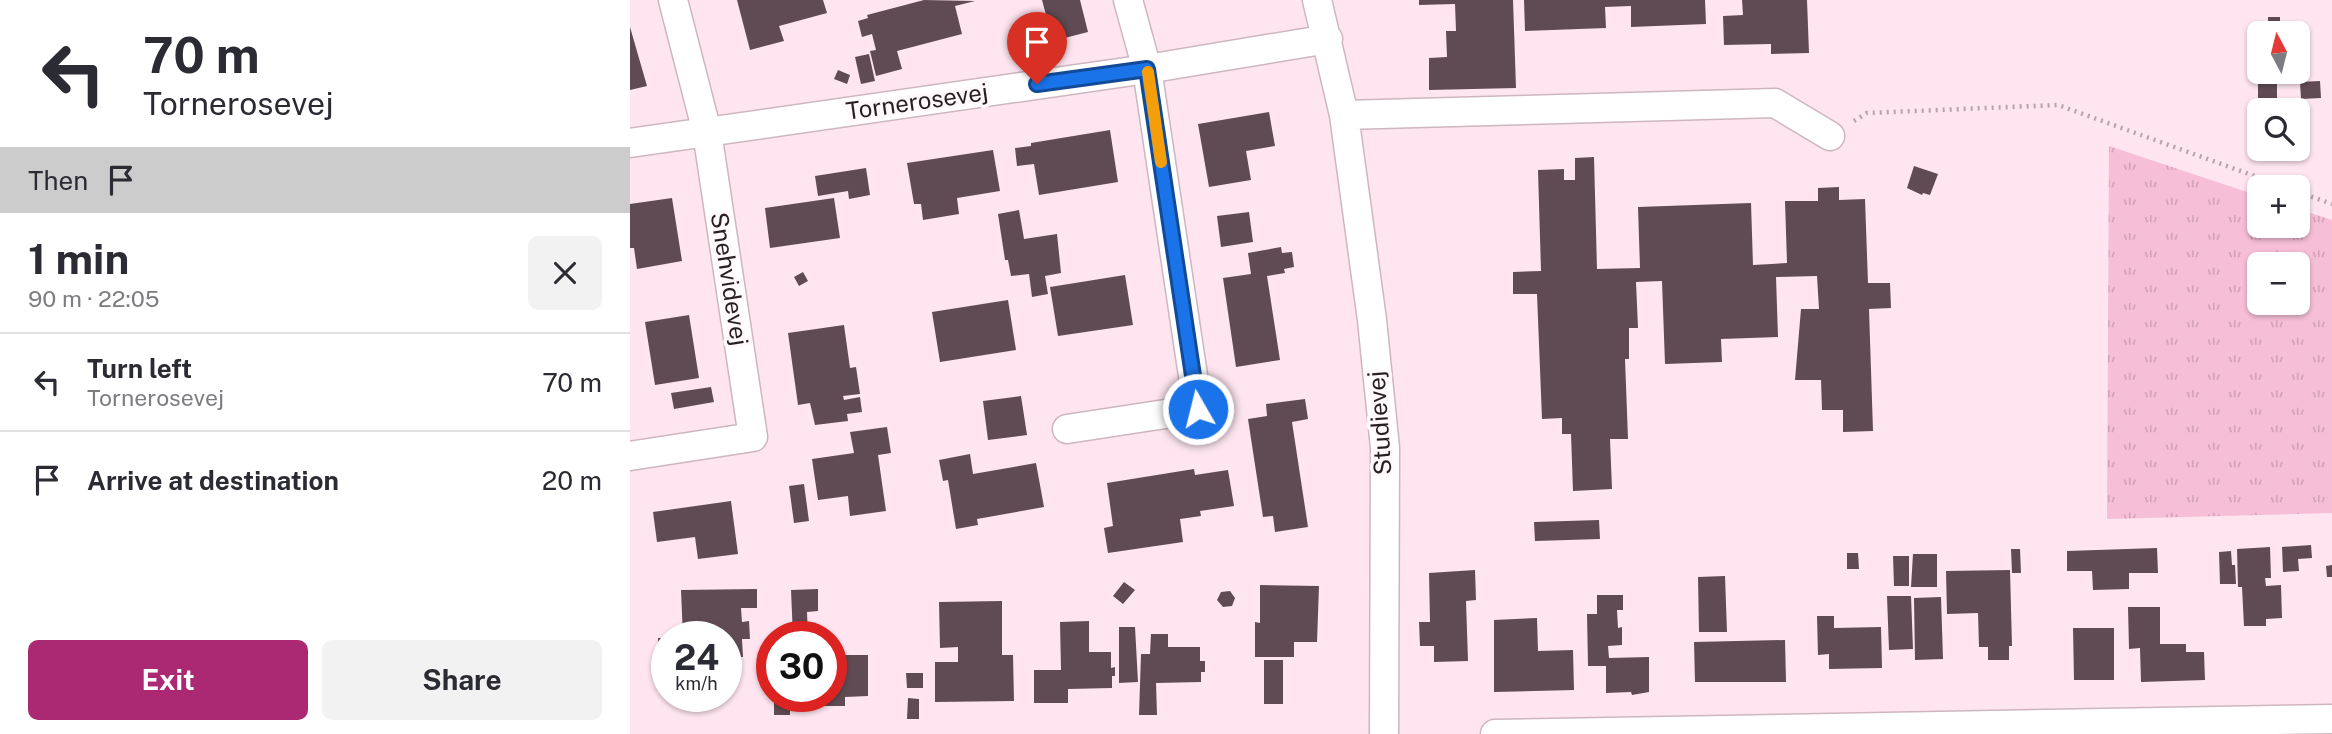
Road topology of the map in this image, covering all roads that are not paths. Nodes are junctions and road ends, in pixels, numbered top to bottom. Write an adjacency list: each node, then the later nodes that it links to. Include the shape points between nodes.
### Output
1 (673, 0): 7 (street, Snehvidevej)
2 (1128, 0): 5 (street)
3 (1317, 0): 4 (street, Studievej)
4 (1328, 39): 5 (street, Tornerosevej); 6 (street, Studievej)
5 (1147, 69): 7 (street, Tornerosevej); 10 (street, via 1198,409)
6 (1344, 115): 8 (street, via 1775,103); 13 (street, Studievej, via 1385,447)
7 (707, 132): 9 (street, Tornerosevej); 11 (street, Snehvidevej, via 753,438)
8 (1830, 136)
9 (630, 143)
10 (1067, 429)
11 (630, 456)
12 (2332, 719): 14 (street)
13 (1384, 734)
14 (1495, 734)

